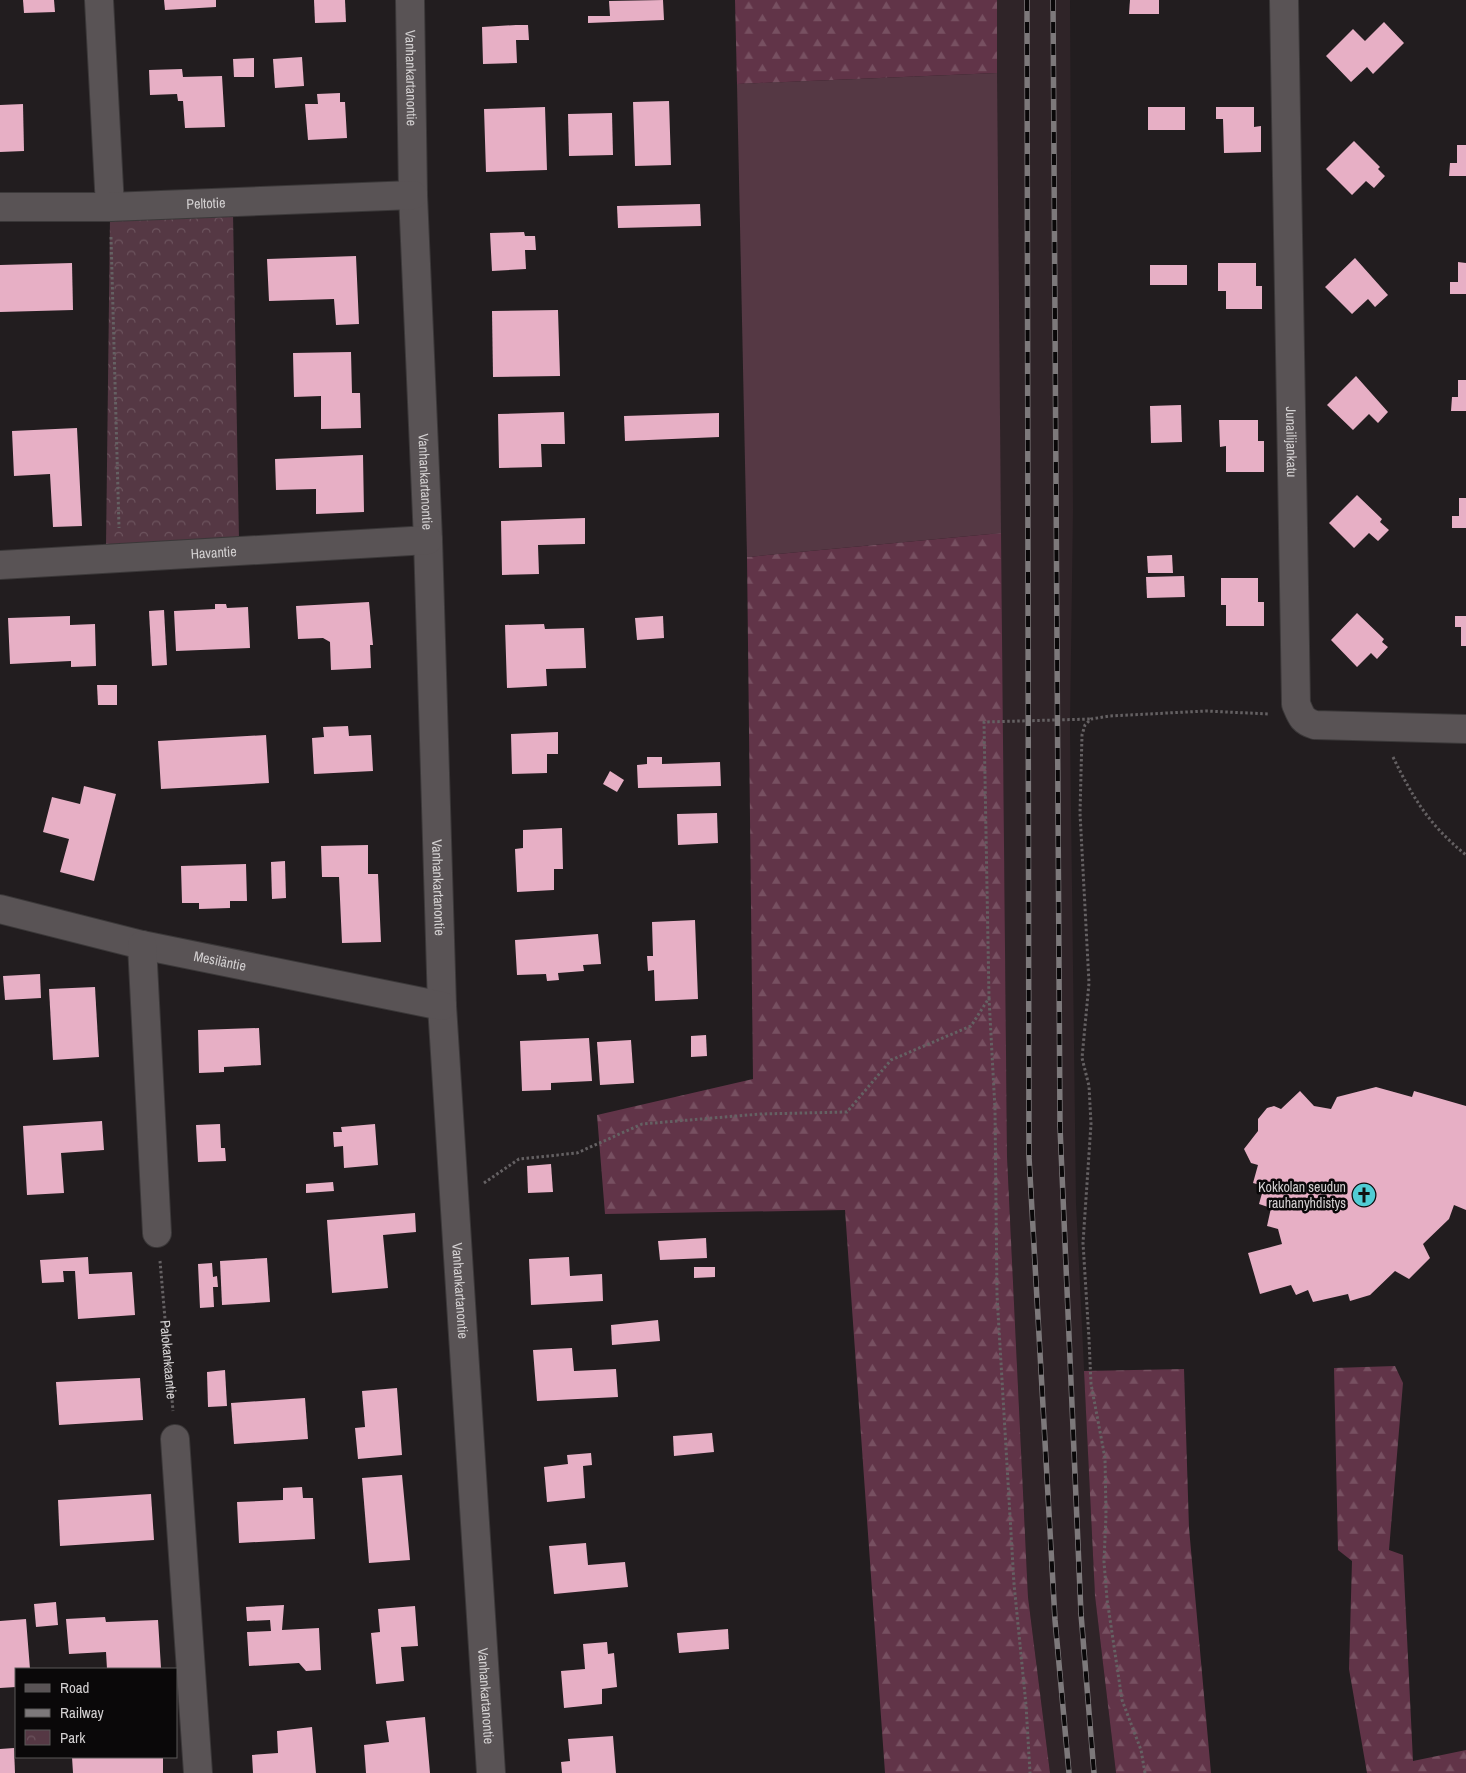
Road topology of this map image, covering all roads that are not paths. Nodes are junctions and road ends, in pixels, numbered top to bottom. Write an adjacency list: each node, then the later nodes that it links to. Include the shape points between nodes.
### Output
1 (99, 0): 5 (street)
2 (410, 0): 4 (street, Vanhankartanontie)
3 (1284, 0): 9 (street, Junailijankatu, via 1296,704 1301,718 1315,725)
4 (412, 196): 5 (street, Peltotie); 7 (street, Vanhankartanontie)
5 (110, 206): 6 (street, Peltotie)
6 (0, 207)
7 (428, 540): 8 (street, Havantie); 12 (street, Vanhankartanontie)
8 (0, 566)
9 (1466, 729)
10 (0, 910): 11 (street, Mesiläntie)
11 (142, 945): 12 (street, Mesiläntie); 13 (street)
12 (442, 1006): 16 (street, Vanhankartanontie)
13 (157, 1233)
14 (175, 1440): 15 (street)
15 (198, 1773)
16 (491, 1773)

